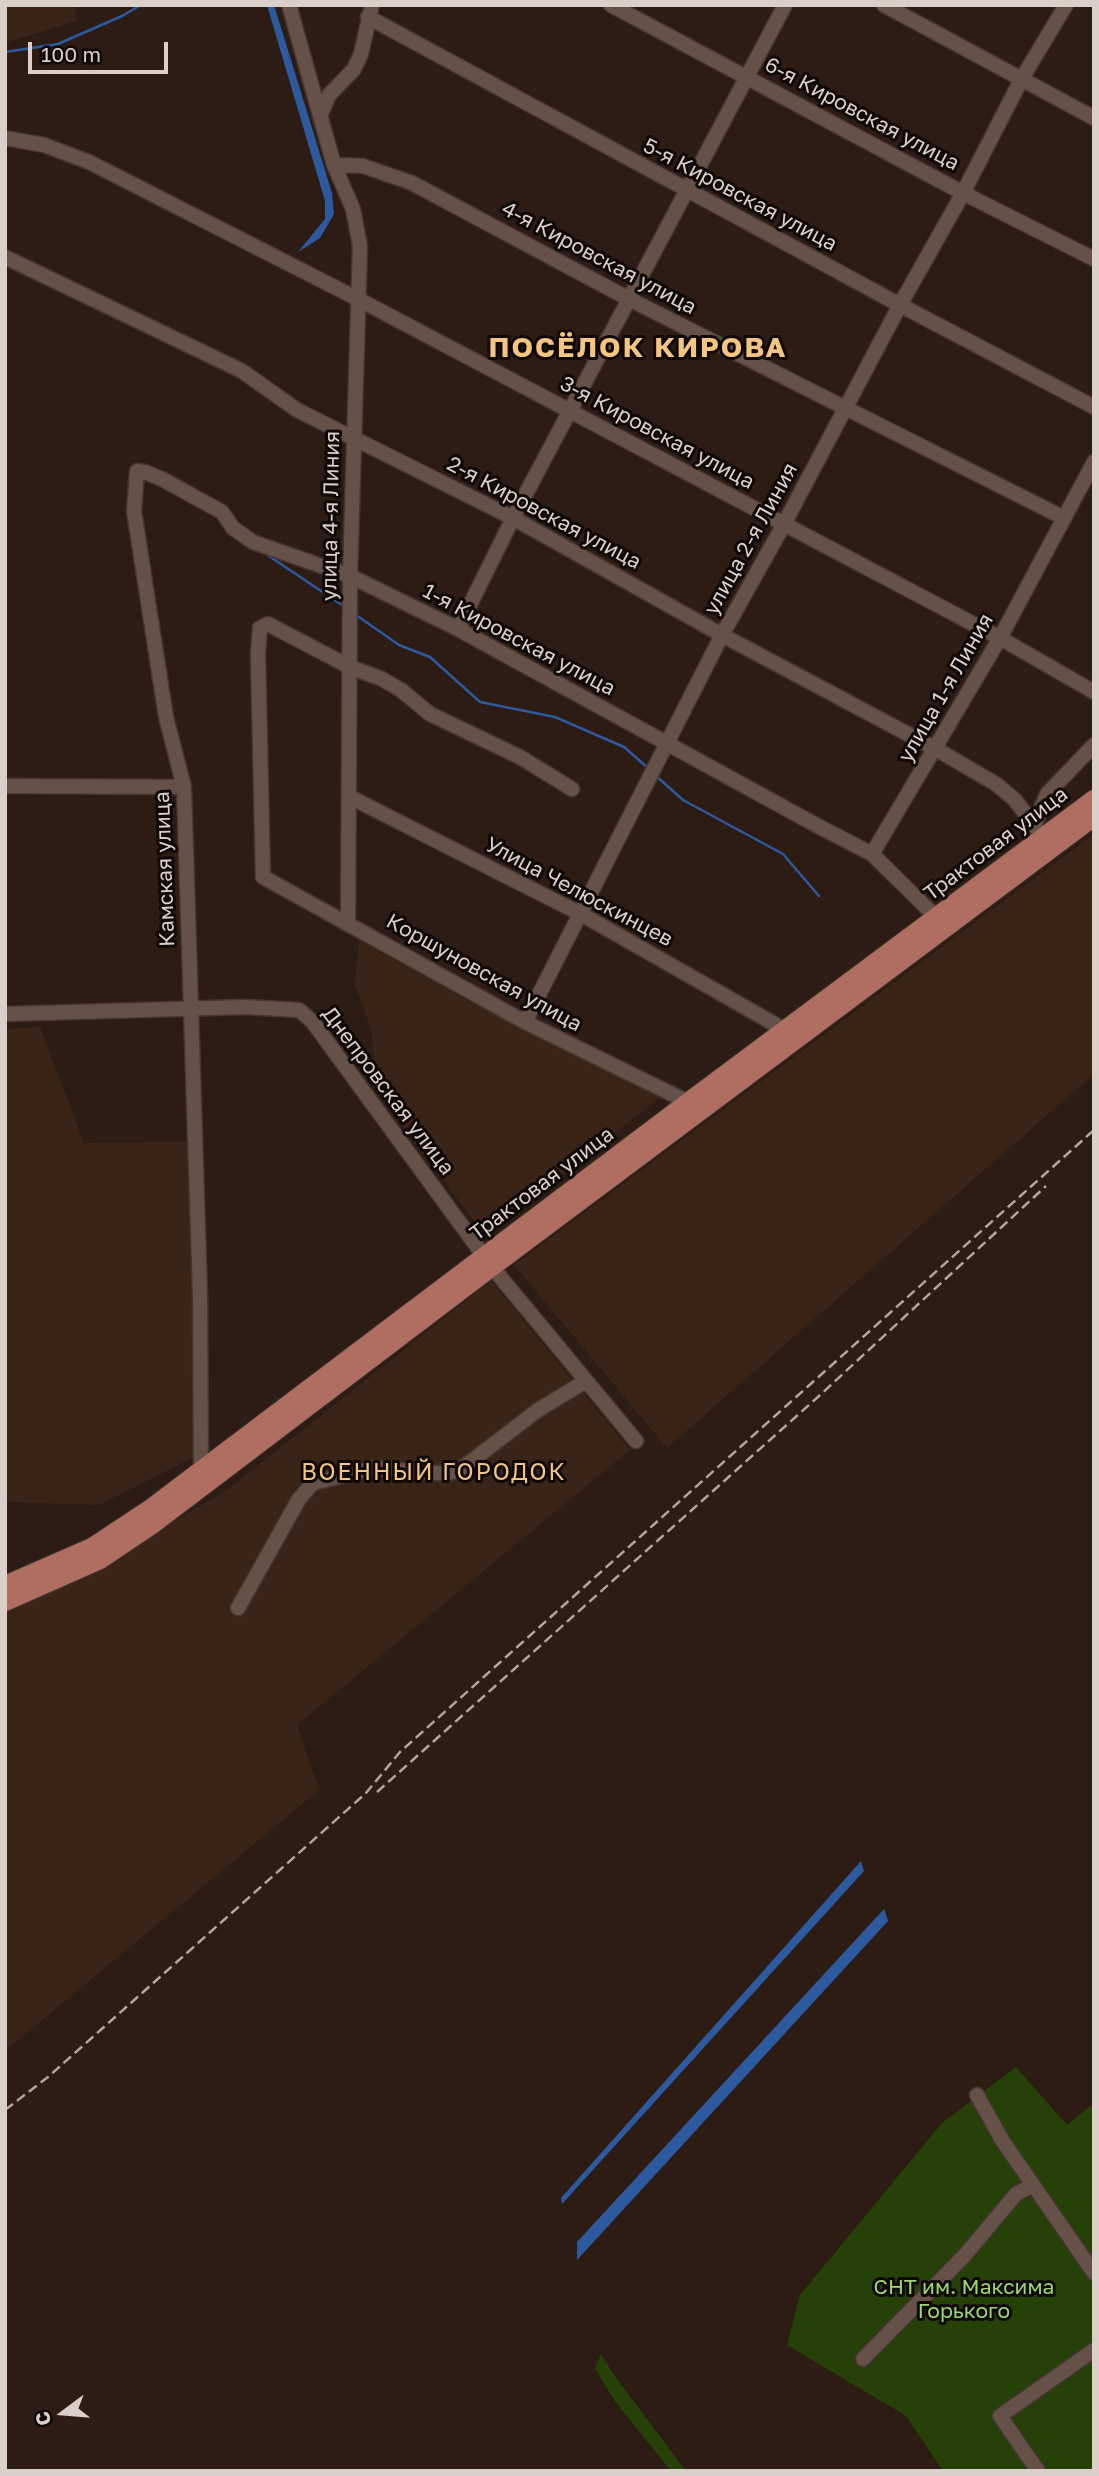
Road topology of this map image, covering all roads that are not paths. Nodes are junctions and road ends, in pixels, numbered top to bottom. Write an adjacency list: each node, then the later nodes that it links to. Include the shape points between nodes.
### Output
1 (289, 5): 9 (street, улица 4-я Линия)
2 (611, 5): 7 (street, 6-я Кировская улица)
3 (785, 5): 7 (street)
4 (884, 5): 8 (street)
5 (1066, 5): 8 (street, улица 2-я Линия)
6 (370, 11): 9 (street, via 355,69 329,95); 13 (street, 5-я Кировская улица)
7 (748, 76): 13 (street); 14 (street, 6-я Кировская улица)
8 (1021, 80): 10 (street); 14 (street, улица 2-я Линия)
9 (320, 116): 12 (street, улица 4-я Линия)
10 (1094, 118)
11 (5, 138): 17 (street, 3-я Кировская улица, via 44,145 89,162)
12 (334, 165): 17 (street, улица 4-я Линия, via 357,223); 18 (street, 4-я Кировская улица, via 363,166 412,183)
13 (686, 190): 18 (street); 19 (street, 5-я Кировская улица)
14 (963, 193): 16 (street, 6-я Кировская улица); 19 (street, улица 2-я Линия)
15 (5, 257): 23 (street, 2-я Кировская улица, via 224,362 297,410)
16 (1094, 259)
17 (358, 299): 22 (street, 3-я Кировская улица); 23 (street, улица 4-я Линия)
18 (629, 299): 21 (street, 4-я Кировская улица); 22 (street)
19 (900, 305): 20 (street, 5-я Кировская улица); 21 (street, улица 2-я Линия)
20 (1094, 407)
21 (846, 408): 26 (street, 4-я Кировская улица); 27 (street, улица 2-я Линия)
22 (570, 411): 25 (street); 27 (street, 3-я Кировская улица)
23 (354, 438): 25 (street, 2-я Кировская улица); 28 (street, улица 4-я Линия)
24 (1094, 462): 26 (street, улица 1-я Линия)
25 (513, 518): 29 (street); 30 (street, 2-я Кировская улица)
26 (1064, 518): 31 (street, улица 1-я Линия)
27 (784, 524): 30 (street, улица 2-я Линия); 31 (street, 3-я Кировская улица)
28 (350, 576): 29 (street, 1-я Кировская улица); 32 (street, улица 4-я Линия); 38 (street, Камская улица, via 253,542 233,528 222,512 162,479 137,471 134,511 166,717)
29 (458, 629): 34 (street, 1-я Кировская улица)
30 (722, 635): 34 (street, улица 2-я Линия); 36 (street, 2-я Кировская улица)
31 (1000, 638): 33 (street, 3-я Кировская улица); 36 (street, улица 1-я Линия)
32 (350, 667): 39 (street, via 382,679 430,715 520,757); 40 (street, улица 4-я Линия); 47 (street, Коршуновская улица, via 268,624 260,628 263,877)
33 (1094, 692)
34 (667, 744): 44 (street, 1-я Кировская улица); 45 (street, улица 2-я Линия)
35 (1094, 745): 43 (street, via 1047,794)
36 (936, 749): 43 (street, 2-я Кировская улица, via 996,784); 44 (street, улица 1-я Линия)
37 (5, 786): 38 (street)
38 (184, 786): 48 (street, Камская улица)
39 (572, 789)
40 (351, 797): 45 (street, Улица Челюскинцев); 47 (street, улица 4-я Линия)
41 (1094, 799): 43 (main road, Трактовая улица)
42 (1094, 817): 53 (main road, Трактовая улица)
43 (1039, 831): 46 (main road, Трактовая улица)
44 (872, 854): 46 (street)
45 (580, 914): 50 (street, улица 2-я Линия); 51 (street, Улица Челюскинцев)
46 (936, 917): 51 (main road, Трактовая улица)
47 (348, 922): 50 (street, Коршуновская улица)
48 (191, 1009): 49 (street, Днепровская улица); 53 (street, Днепровская улица, via 299,1010 312,1021); 56 (street, Камская улица)
49 (5, 1014)
50 (525, 1022): 52 (street, Коршуновская улица)
51 (785, 1030): 52 (main road, Трактовая улица)
52 (688, 1102): 53 (main road, Трактовая улица)
53 (488, 1261): 54 (street); 56 (main road, Трактовая улица); 58 (main road, Трактовая улица, via 334,1390 127,1543 76,1572)
54 (586, 1381): 55 (street); 59 (street, via 538,1410 461,1469 432,1473 373,1468 313,1483 299,1499)
55 (636, 1441)
56 (201, 1469): 57 (main road, Трактовая улица, via 92,1547)
57 (5, 1585)
58 (5, 1602)
59 (238, 1608)
60 (977, 2095): 61 (street)
61 (1033, 2185): 62 (street); 64 (street, via 1016,2194 965,2255)
62 (1094, 2273)
63 (1094, 2350): 65 (street, via 1000,2416)
64 (863, 2358)
65 (1038, 2471)

